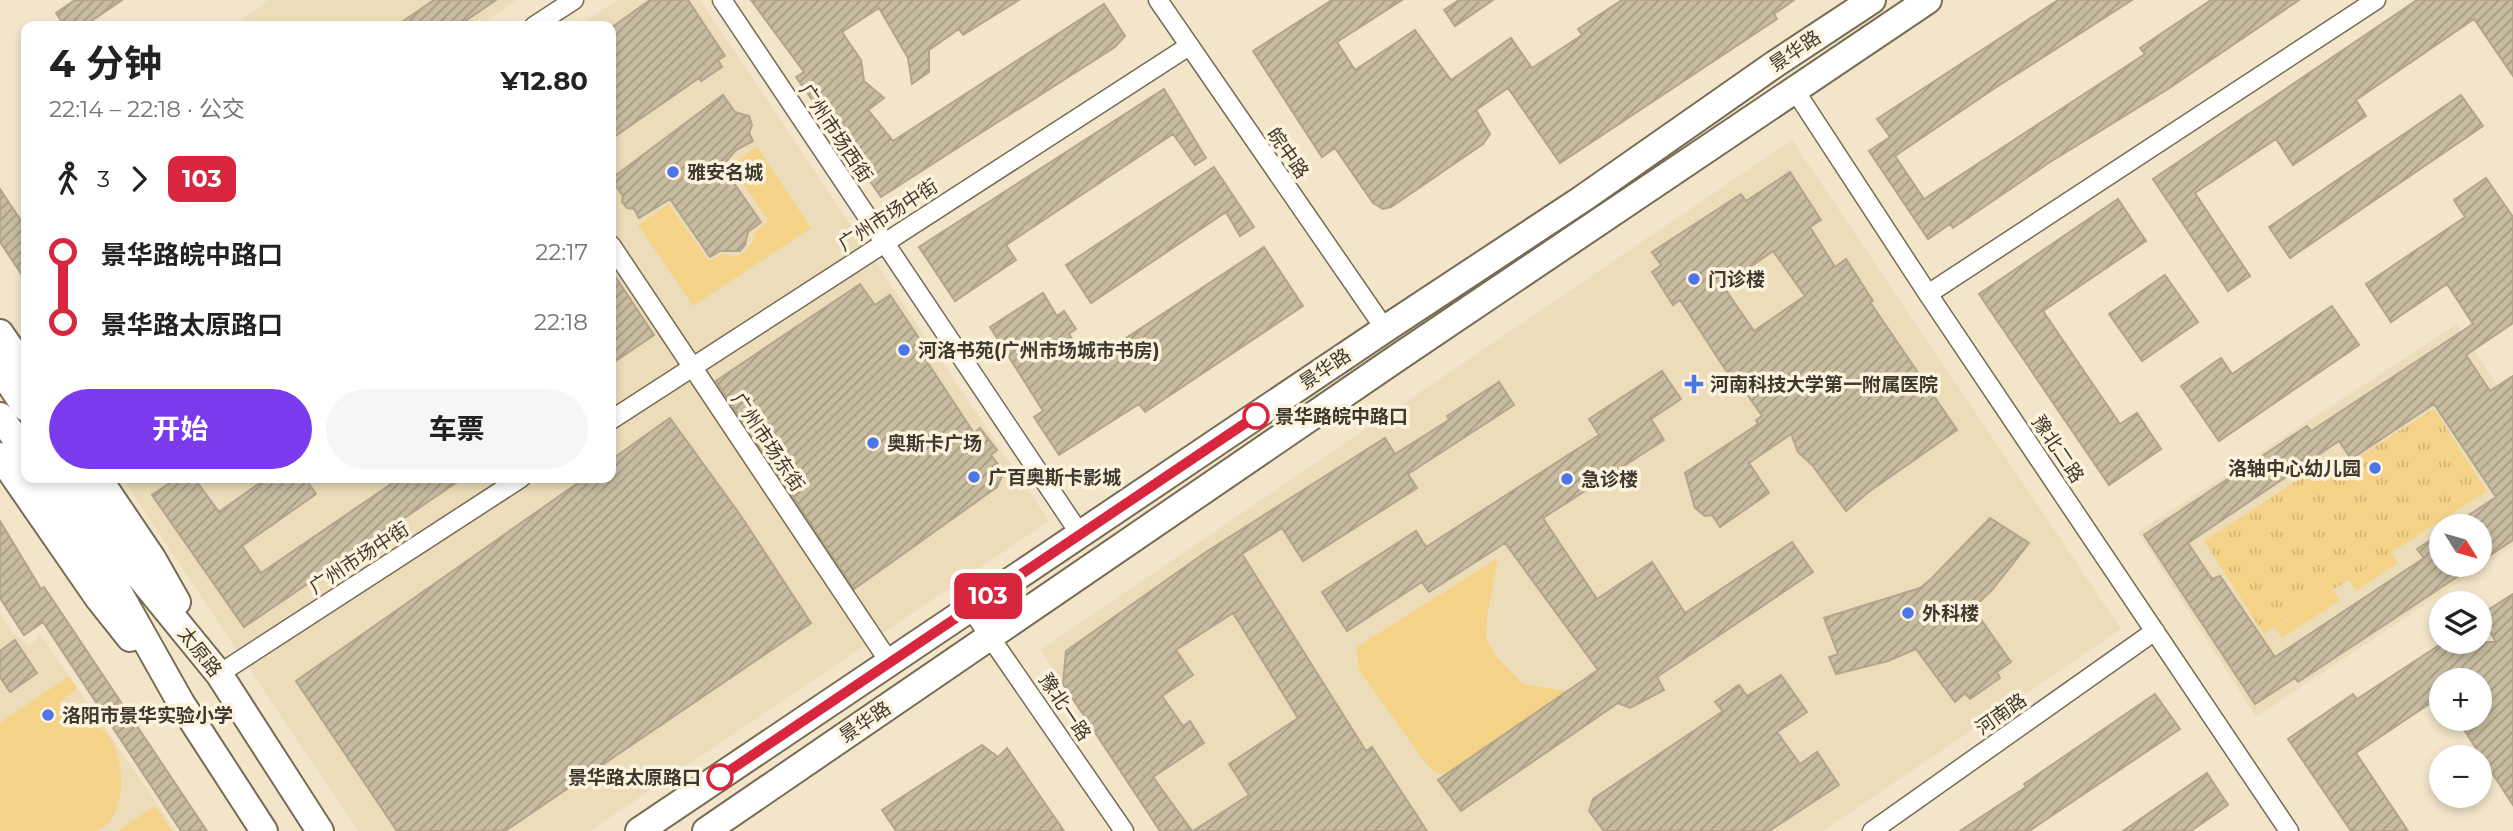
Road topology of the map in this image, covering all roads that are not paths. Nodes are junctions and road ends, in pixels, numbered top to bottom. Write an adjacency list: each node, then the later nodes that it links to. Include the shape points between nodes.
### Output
1 (574, 0): 7 (street)
2 (722, 0): 10 (street, 广州市场西街)
3 (1158, 0): 8 (street, 皖中路)
4 (1872, 0): 13 (main road, 景华路)
5 (1928, 0): 9 (main road, 景华路)
6 (2376, 0): 12 (street)
7 (542, 21)
8 (1189, 46): 10 (street, 广州市场中街); 13 (street, 皖中路)
9 (1794, 89): 12 (street, 豫北二路); 28 (main road, 景华路)
10 (884, 242): 16 (street, 广州市场中街); 25 (street, 广州市场西街)
11 (616, 253): 16 (street, 广州市场东街)
12 (1928, 294): 27 (street, 豫北二路)
13 (1385, 329): 25 (main road, 景华路)
14 (0, 333): 15 (main road)
15 (19, 367)
16 (692, 367): 18 (street, 广州市场中街); 29 (street, 广州市场东街)
17 (0, 416): 19 (main road)
18 (616, 417)
19 (21, 447)
20 (0, 456): 31 (main road, via 99,599)
21 (45, 483): 31 (main road, 太原路, via 114,584)
22 (76, 483): 30 (main road, 太原路, via 135,571)
23 (101, 483): 30 (main road, via 152,558)
24 (513, 483): 30 (street, 广州市场中街)
25 (1080, 534): 26 (main road, 景华路)
26 (970, 608): 28 (street, 豫北一路); 29 (main road, 景华路)
27 (2155, 631): 37 (street, 河南路); 38 (street, 豫北二路)
28 (991, 636): 35 (main road, 景华路); 36 (street, 豫北一路)
29 (890, 663): 34 (main road, 景华路)
30 (219, 674): 33 (main road, 太原路)
31 (181, 703): 32 (main road, 太原路)
32 (264, 831)
33 (320, 831)
34 (639, 831)
35 (706, 831)
36 (1124, 831)
37 (1872, 831)
38 (2289, 831)

